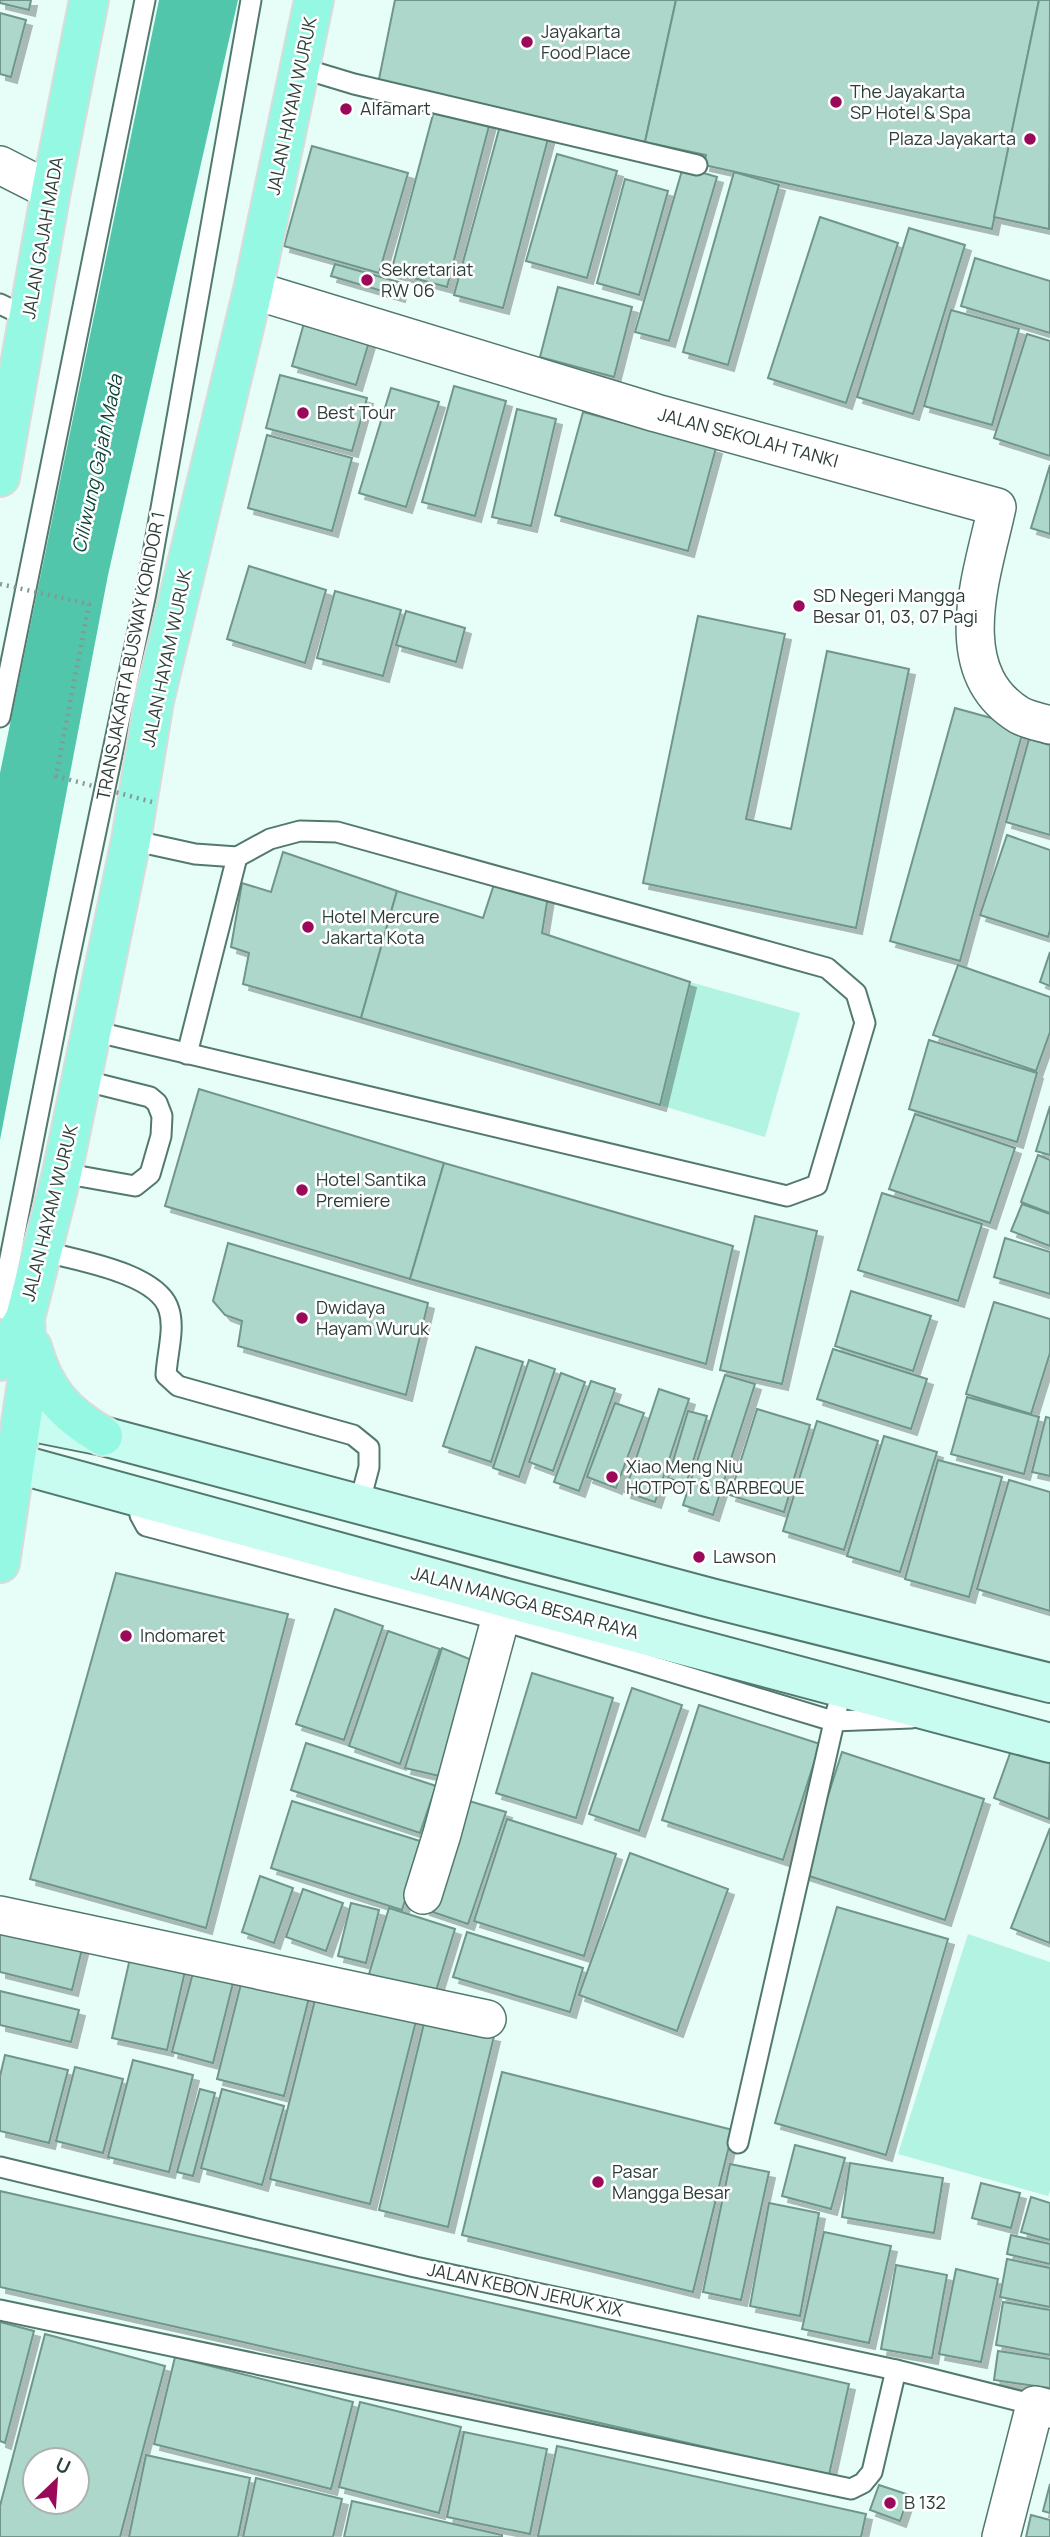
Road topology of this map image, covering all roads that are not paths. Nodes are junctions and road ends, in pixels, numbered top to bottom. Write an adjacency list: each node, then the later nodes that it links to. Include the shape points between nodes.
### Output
1 (89, 0): 8 (main road, JALAN GAJAH MADA)
2 (145, 0): 12 (lane)
3 (251, 0): 21 (lane, TRANSJAKARTA BUSWAY KORIDOR 1, via 146,593 69,961)
4 (314, 0): 5 (main road, JALAN HAYAM WURUK)
5 (301, 68): 7 (lane); 9 (main road, JALAN HAYAM WURUK)
6 (0, 165): 8 (street)
7 (697, 165)
8 (51, 191): 10 (main road, JALAN GAJAH MADA)
9 (253, 290): 13 (street, JALAN SEKOLAH TANKI, via 656,413 997,507 974,617 975,646 984,676 997,697 1021,716); 14 (main road, JALAN HAYAM WURUK, via 154,701)
10 (14, 311): 11 (main road, JALAN GAJAH MADA)
11 (0, 477)
12 (0, 717)
13 (1050, 725)
14 (131, 841): 15 (lane); 16 (main road, JALAN HAYAM WURUK)
15 (237, 858): 17 (lane); 17 (lane, via 270,839 300,831 338,832 827,968 856,993 865,1023 817,1185 787,1196)
16 (93, 1031): 17 (lane); 18 (main road, JALAN HAYAM WURUK)
17 (187, 1054)
18 (82, 1080): 19 (main road, JALAN HAYAM WURUK); 19 (lane, via 150,1097 162,1116 161,1136 150,1174 135,1186)
19 (62, 1173): 20 (main road, JALAN HAYAM WURUK)
20 (42, 1251): 21 (main road, JALAN HAYAM WURUK); 28 (lane, via 140,1280 157,1291 170,1313 166,1374 178,1386 361,1441 369,1448 369,1467)
21 (12, 1313): 22 (main road, JALAN HAYAM WURUK); 23 (main road, JALAN HAYAM WURUK, via 28,1376); 24 (main road, via 52,1393 78,1422)
22 (0, 1361)
23 (23, 1420): 24 (main road); 26 (main road, JALAN HAYAM WURUK)
24 (103, 1436): 25 (main road)
25 (174, 1456): 27 (main road); 28 (main road)
26 (8, 1461): 27 (main road, JALAN MANGGA BESAR RAYA); 29 (main road, JALAN HAYAM WURUK)
27 (149, 1498): 31 (main road, JALAN MANGGA BESAR RAYA)
28 (359, 1505): 30 (main road)
29 (0, 1563)
30 (711, 1598): 32 (main road); 33 (main road)
31 (503, 1609): 32 (main road, JALAN MANGGA BESAR RAYA); 34 (lane); 36 (street)
32 (696, 1649): 34 (main road, JALAN MANGGA BESAR RAYA)
33 (1050, 1683)
34 (838, 1704): 35 (main road, JALAN MANGGA BESAR RAYA, via 954,1716); 39 (lane)
35 (1050, 1744)
36 (423, 1895)
37 (0, 1915): 38 (street)
38 (487, 2019)
39 (738, 2143)
40 (0, 2168): 42 (lane, JALAN KEBON JERUK XIX, via 415,2267)
41 (0, 2310): 42 (lane, via 851,2489 872,2472)
42 (896, 2370): 43 (lane, JALAN KEBON JERUK XIX)
43 (1043, 2407): 44 (street)
44 (1001, 2537)

